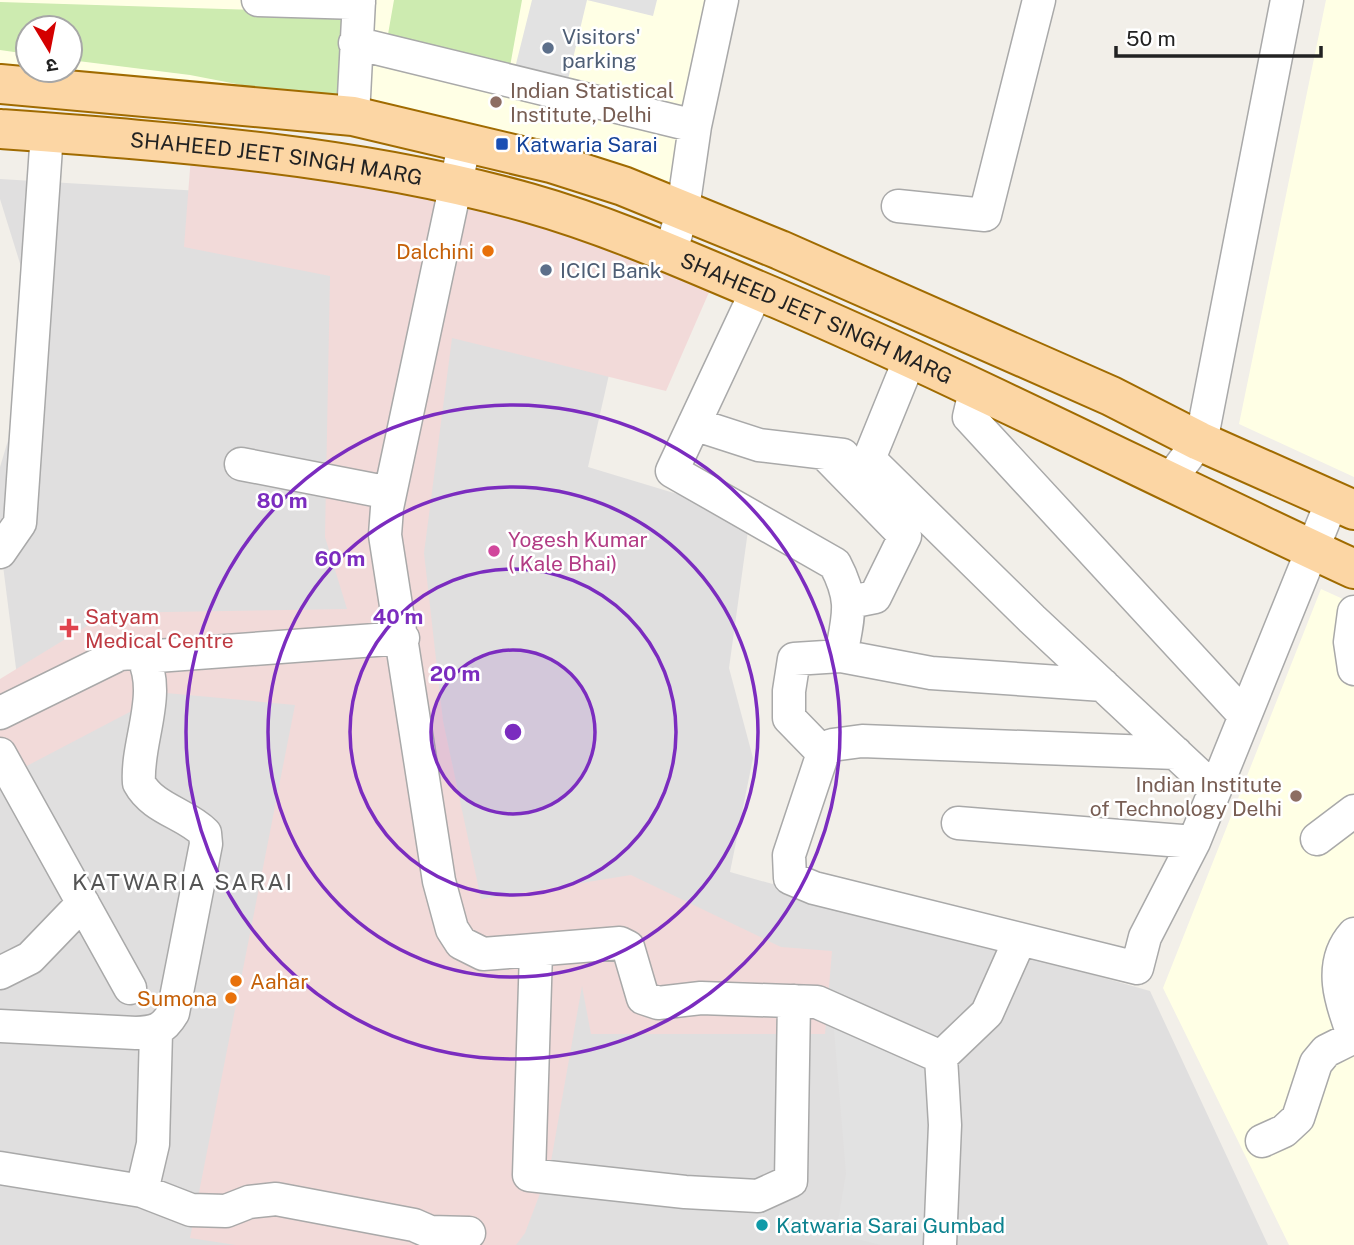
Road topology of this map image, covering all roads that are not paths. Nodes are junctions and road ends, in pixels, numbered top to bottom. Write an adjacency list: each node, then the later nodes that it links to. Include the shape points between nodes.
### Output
1 (258, 0): 5 (street)
2 (722, 0): 9 (street)
3 (1039, 0): 14 (street, via 985,215)
4 (1287, 0): 21 (street)
5 (359, 1): 6 (street)
6 (355, 43): 8 (street); 9 (street)
7 (0, 84): 8 (main road)
8 (353, 116): 12 (main road)
9 (695, 126): 15 (street)
10 (0, 129): 11 (main road, SHAHEED JEET SINGH MARG)
11 (47, 133): 13 (main road, SHAHEED JEET SINGH MARG, via 349,164); 29 (street, via 20,523)
12 (465, 141): 13 (street); 15 (main road, via 551,163)
13 (456, 186): 16 (main road, SHAHEED JEET SINGH MARG, via 529,203); 26 (street)
14 (898, 206)
15 (683, 209): 16 (street); 21 (main road, via 1111,396)
16 (670, 255): 17 (main road, SHAHEED JEET SINGH MARG)
17 (757, 290): 18 (main road, SHAHEED JEET SINGH MARG); 20 (street)
18 (911, 356): 19 (main road, SHAHEED JEET SINGH MARG); 23 (street)
19 (976, 387): 25 (main road, SHAHEED JEET SINGH MARG); 39 (street, via 969,417)
20 (694, 424): 22 (street, via 759,445); 31 (street, via 672,471 835,564)
21 (1199, 441): 25 (street); 27 (main road)
22 (825, 454): 23 (street); 31 (street, via 905,536 875,597)
23 (869, 459): 37 (street)
24 (241, 464): 26 (street)
25 (1170, 480): 28 (main road, SHAHEED JEET SINGH MARG)
26 (390, 492): 33 (street, via 385,535)
27 (1343, 506): 28 (street)
28 (1312, 550): 30 (main road, SHAHEED JEET SINGH MARG); 39 (street)
29 (0, 552)
30 (1354, 569)
31 (850, 602): 34 (street)
32 (1354, 612): 36 (street, via 1350,642)
33 (403, 638): 35 (street); 51 (street, via 431,835 452,929 461,943 483,954)
34 (841, 656): 37 (street, via 932,673); 40 (street, via 794,659 789,718)
35 (143, 657): 38 (street, via 120,654); 56 (street, via 150,688 139,783 151,800 195,822 205,833 173,1013)
36 (1354, 669)
37 (1103, 685): 41 (street)
38 (0, 713)
39 (1244, 715): 43 (street)
40 (823, 753): 41 (street, via 832,745 862,741); 50 (street, via 789,855 790,878 814,888)
41 (1176, 753): 43 (street)
42 (0, 754): 48 (street)
43 (1214, 789): 47 (street)
44 (1354, 811): 46 (street)
45 (958, 823): 47 (street)
46 (1317, 839)
47 (1194, 842): 50 (street, via 1145,937 1137,968)
48 (83, 903): 52 (street, via 30,958); 53 (street)
49 (1354, 934): 57 (street, via 1346,943 1338,975 1339,998)
50 (1020, 939): 58 (street, via 987,1013)
51 (536, 952): 54 (street, via 620,943 628,947 643,998 658,1003 701,998); 54 (street, via 529,1175 758,1196 791,1181)
52 (0, 973)
53 (131, 988)
54 (794, 1001): 58 (street, via 817,1002)
55 (0, 1026): 56 (street)
56 (156, 1032): 61 (street, via 153,1144)
57 (1354, 1037): 59 (street, via 1326,1051 1316,1063 1298,1118)
58 (941, 1056): 63 (street, via 945,1125)
59 (1262, 1141)
60 (0, 1168): 61 (street)
61 (142, 1191): 62 (street, via 191,1210 226,1211 276,1199 430,1232)
62 (470, 1233)
63 (940, 1245)

